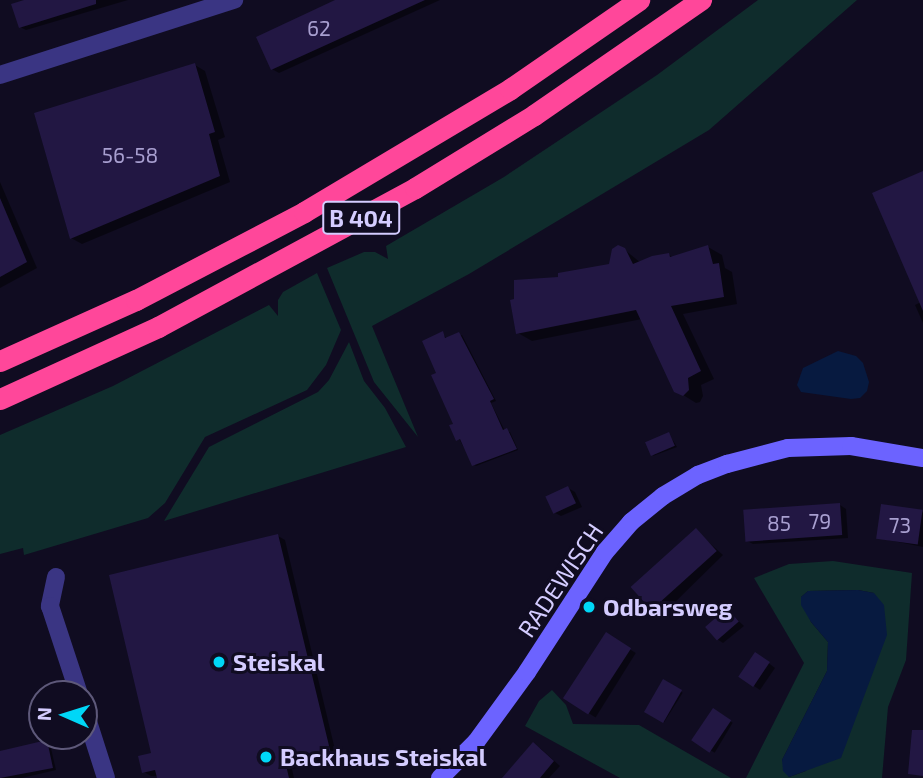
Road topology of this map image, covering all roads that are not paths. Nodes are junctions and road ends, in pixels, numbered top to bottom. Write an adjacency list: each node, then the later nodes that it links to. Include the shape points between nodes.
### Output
1 (234, 0): 4 (street)
2 (639, 0): 5 (highway, B 404, via 510,89 304,212 136,300)
3 (701, 0): 6 (highway, B 404, via 545,108 415,188 159,327)
4 (0, 75)
5 (0, 361)
6 (0, 398)
7 (923, 458): 12 (street, RADEWISCH, via 851,446 788,448 698,475 663,496 631,522 605,552 498,712)
8 (56, 577): 9 (street, via 50,606)
9 (74, 680)
10 (97, 750): 11 (street)
11 (106, 778)
12 (440, 778)

